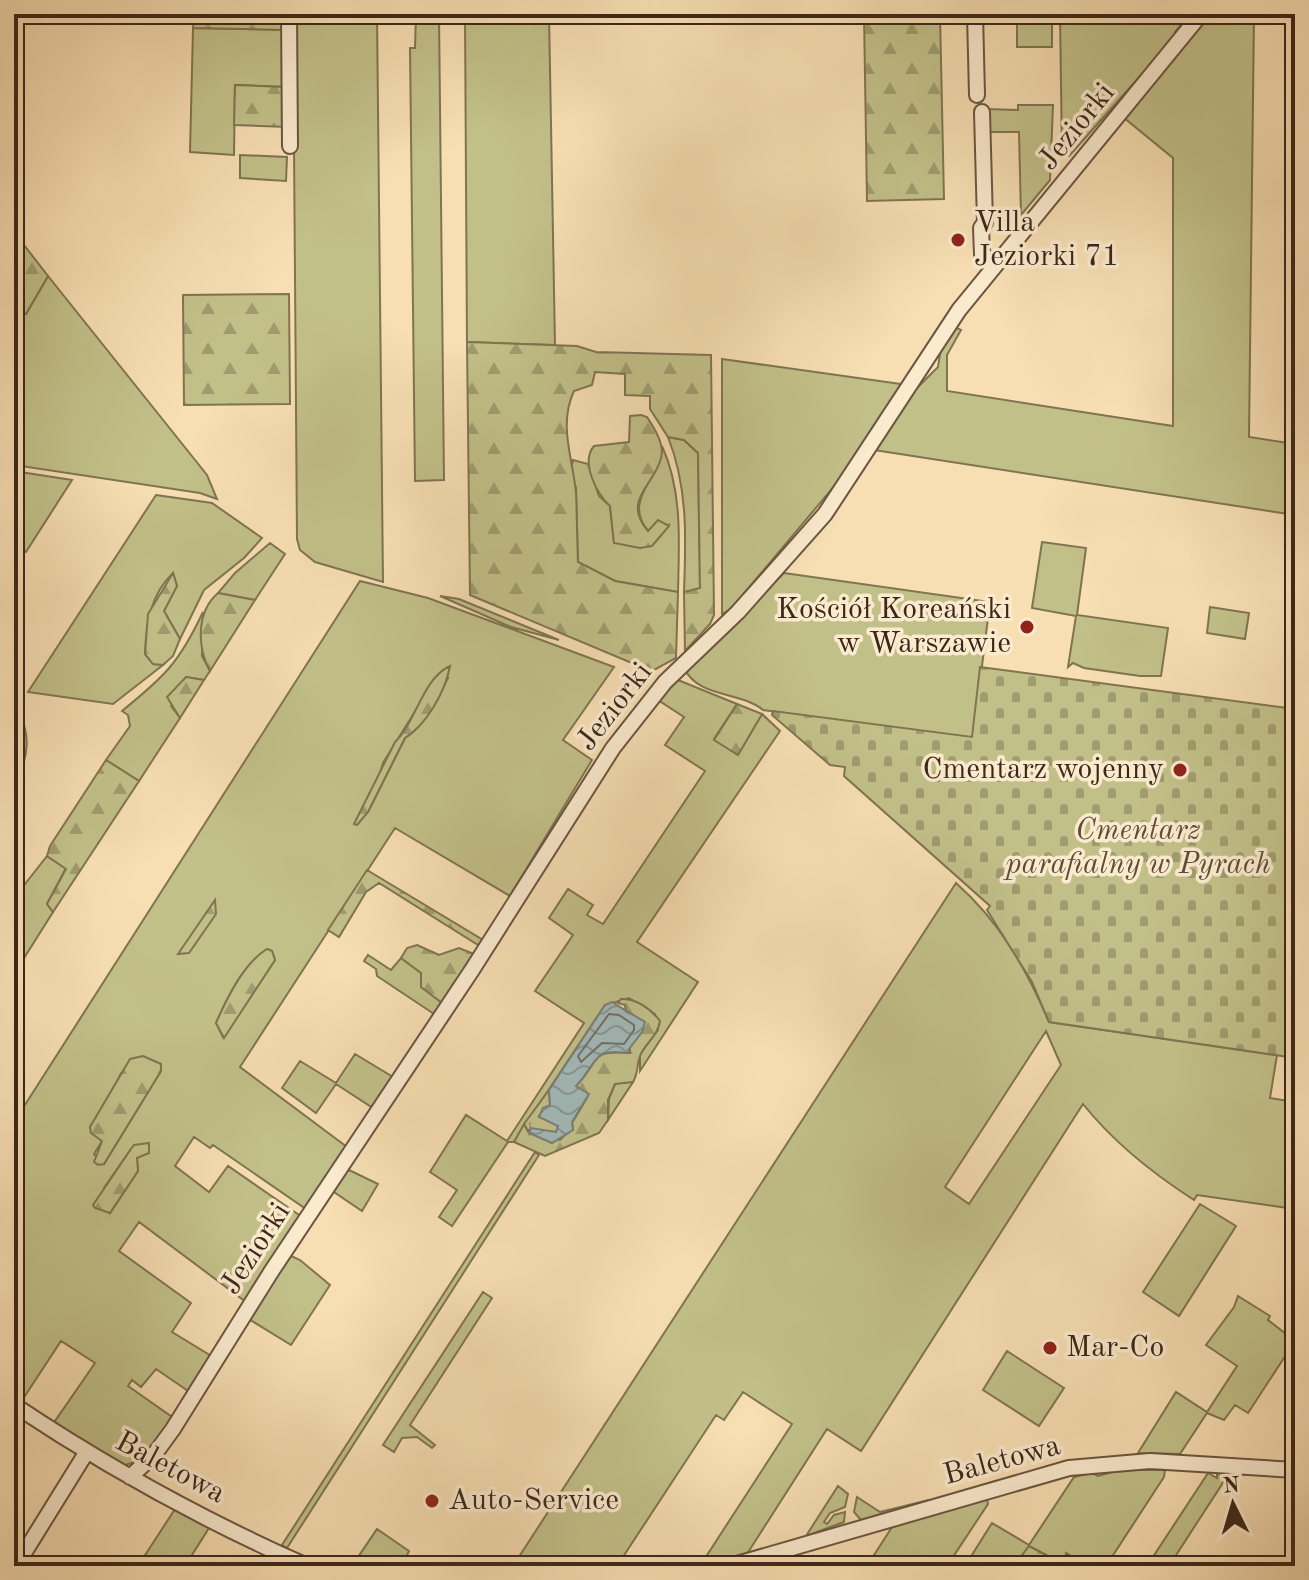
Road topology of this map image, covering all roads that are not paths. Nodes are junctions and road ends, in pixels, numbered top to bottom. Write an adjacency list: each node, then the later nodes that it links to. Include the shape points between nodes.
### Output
1 (289, 14): 6 (street)
2 (975, 14): 4 (street)
3 (1201, 14): 7 (street, Jeziorki)
4 (977, 95)
5 (982, 112): 7 (street, via 982,254)
6 (290, 146)
7 (996, 265): 11 (street, Jeziorki, via 950,321 825,514 738,612 665,682 613,748 173,1429)
8 (14, 1405): 9 (street, Baletowa)
9 (86, 1453): 11 (street, Baletowa); 12 (street)
10 (1295, 1470): 14 (street, Baletowa, via 1150,1461 1069,1468)
11 (130, 1477): 13 (street, Baletowa)
12 (16, 1566)
13 (307, 1566)
14 (730, 1566)

